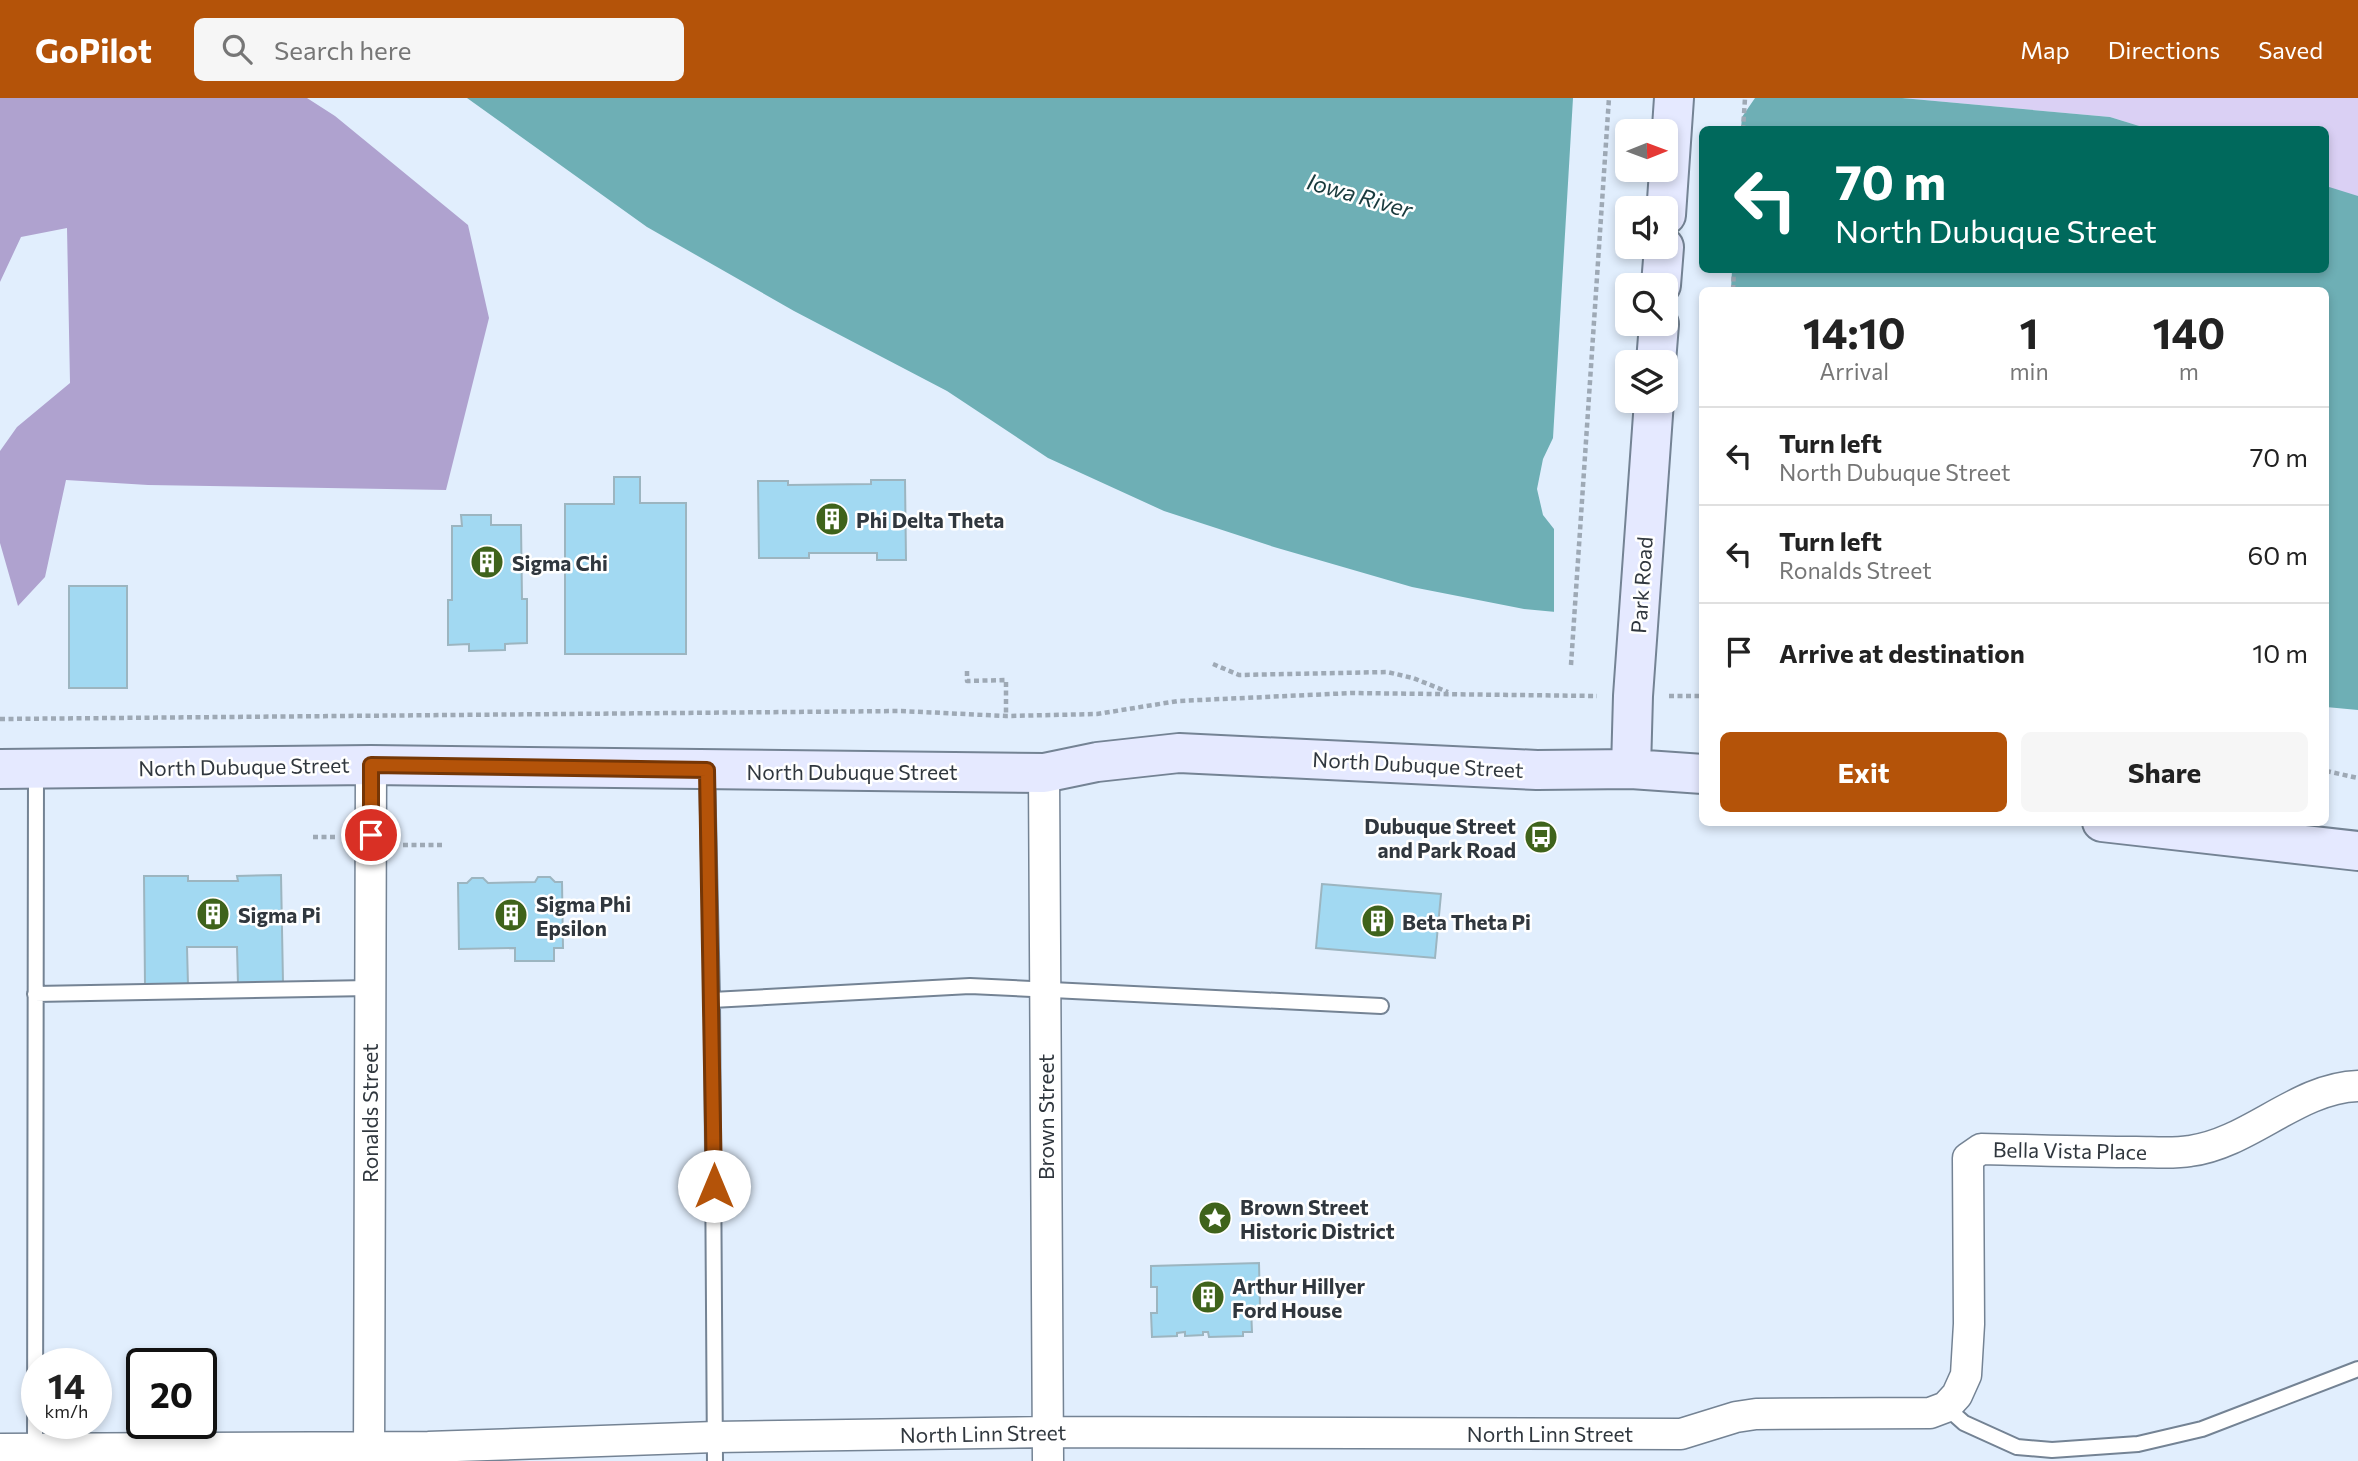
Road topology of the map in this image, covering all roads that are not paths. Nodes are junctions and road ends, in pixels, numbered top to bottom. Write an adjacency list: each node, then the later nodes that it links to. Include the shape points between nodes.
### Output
1 (1674, 98): 2 (main road)
2 (1667, 196)
3 (1653, 413): 6 (main road, Park Road)
4 (371, 765): 5 (main road, North Dubuque Street); 7 (main road, North Dubuque Street); 12 (street, Ronalds Street)
5 (18, 769): 14 (lane)
6 (1631, 769): 8 (main road, North Dubuque Street, via 1536,770 1179,753); 9 (main road, North Dubuque Street)
7 (707, 770): 8 (main road, North Dubuque Street); 15 (lane)
8 (1044, 773): 13 (street, Brown Street)
9 (1699, 774)
10 (2137, 826): 11 (main road)
11 (2358, 851)
12 (370, 988): 14 (lane); 23 (street, Ronalds Street)
13 (1045, 990): 15 (lane, via 956,986); 16 (lane); 20 (street, Brown Street)
14 (35, 994): 24 (lane)
15 (712, 1000): 22 (lane)
16 (1381, 1006)
17 (2358, 1086): 19 (street, Bella Vista Place, via 2313,1097 2190,1152 1981,1149 1968,1158 1966,1375)
18 (2358, 1368): 19 (lane, via 2202,1429 2138,1444 2052,1450 2017,1447 1964,1423)
19 (1951, 1401): 20 (street, North Linn Street, via 1930,1413 1756,1414 1681,1434)
20 (1047, 1447): 22 (street, North Linn Street)
21 (0, 1449): 24 (street, North Linn Street)
22 (715, 1449): 23 (street, North Linn Street, via 428,1447)
23 (368, 1454): 24 (street, North Linn Street)
24 (35, 1455)

